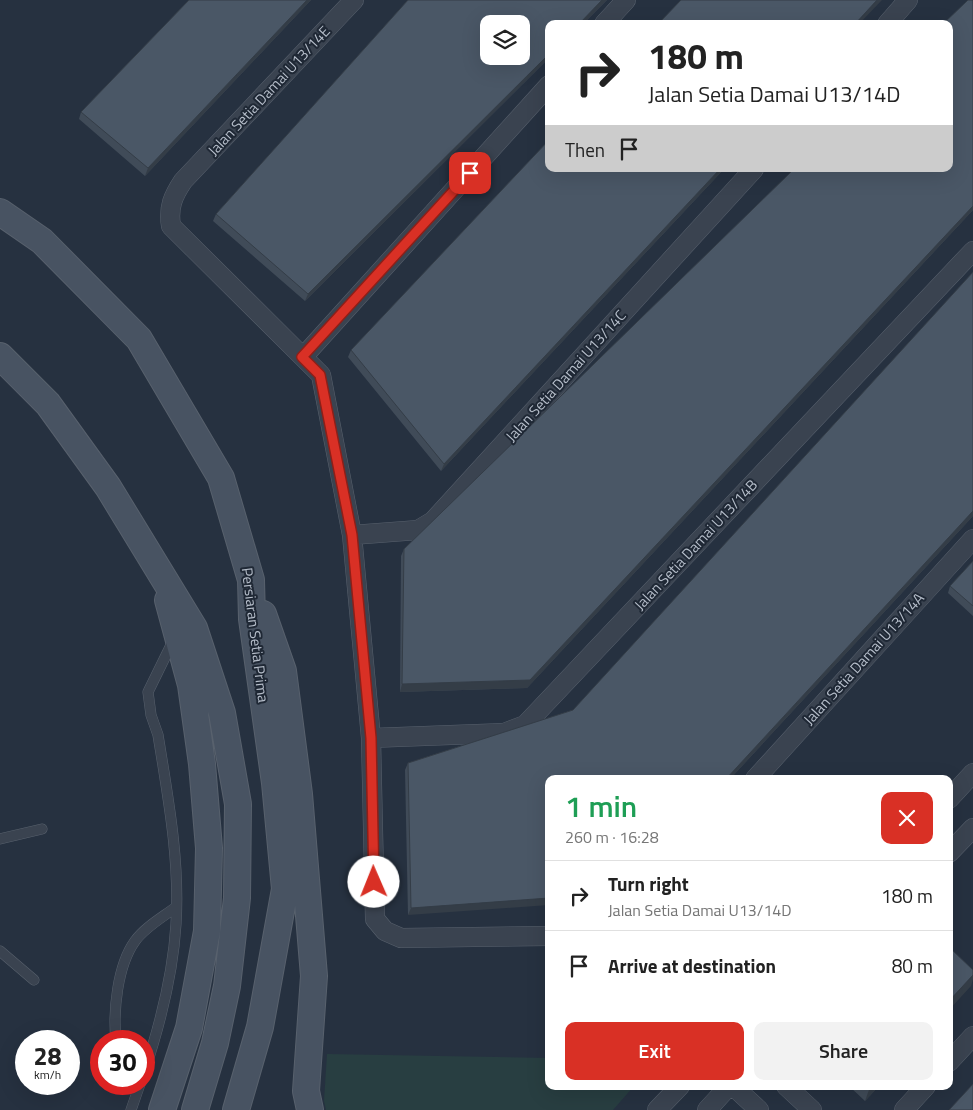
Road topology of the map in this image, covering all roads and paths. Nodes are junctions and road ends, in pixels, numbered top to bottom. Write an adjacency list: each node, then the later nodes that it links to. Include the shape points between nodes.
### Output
1 (354, 0): 11 (street, Jalan Setia Damai U13/14E, via 184,181 169,212 171,226)
2 (626, 0): 4 (street)
3 (908, 0): 5 (street)
4 (608, 20)
5 (890, 20)
6 (545, 89): 11 (street)
7 (751, 172): 12 (street, Jalan Setia Damai U13/14C, via 434,521 418,530)
8 (0, 212): 15 (street, Persiaran Setia Prima, via 42,241 139,339 221,478)
9 (973, 251): 17 (street, Jalan Setia Damai U13/14B, via 525,725 504,733)
10 (0, 356): 14 (street, via 48,404 108,487)
11 (302, 357): 12 (street, Jalan Setia Damai U13/14E, via 320,375)
12 (352, 535): 17 (street, Jalan Setia Damai U13/14E)
13 (973, 539): 19 (street, Jalan Setia Damai U13/14A)
14 (162, 575): 16 (street); 41 (street, via 194,628 222,713 238,804 237,898 227,986 215,1043)
15 (251, 580): 42 (street, Persiaran Setia Prima, via 252,619 275,783 285,889 260,1027); 43 (street, via 283,671 299,794 314,976 306,1091)
16 (177, 635): 25 (lane, via 148,692 166,786 176,868); 40 (street, via 191,684 202,764 209,857 205,941 188,1028)
17 (371, 738): 26 (street, Jalan Setia Damai U13/14E, via 375,919 385,932 401,938)
18 (973, 773): 20 (street)
19 (759, 775)
20 (953, 795)
21 (973, 828): 24 (street)
22 (42, 829): 23 (lane)
23 (0, 839)
24 (953, 850)
25 (176, 907): 29 (lane, via 135,940 125,960 113,1017); 30 (lane, via 166,998)
26 (545, 936)
27 (0, 952): 28 (lane)
28 (34, 980)
29 (115, 1030)
30 (155, 1035)
31 (973, 1036): 32 (street)
32 (953, 1058)
33 (676, 1090): 44 (street)
34 (725, 1090): 45 (street)
35 (737, 1090): 46 (street)
36 (790, 1090): 47 (street)
37 (922, 1090): 48 (street)
38 (136, 1095): 39 (lane)
39 (131, 1110)
40 (162, 1110)
41 (194, 1110)
42 (236, 1110)
43 (310, 1110)
44 (658, 1110)
45 (707, 1110)
46 (759, 1110)
47 (812, 1110)
48 (904, 1110)

